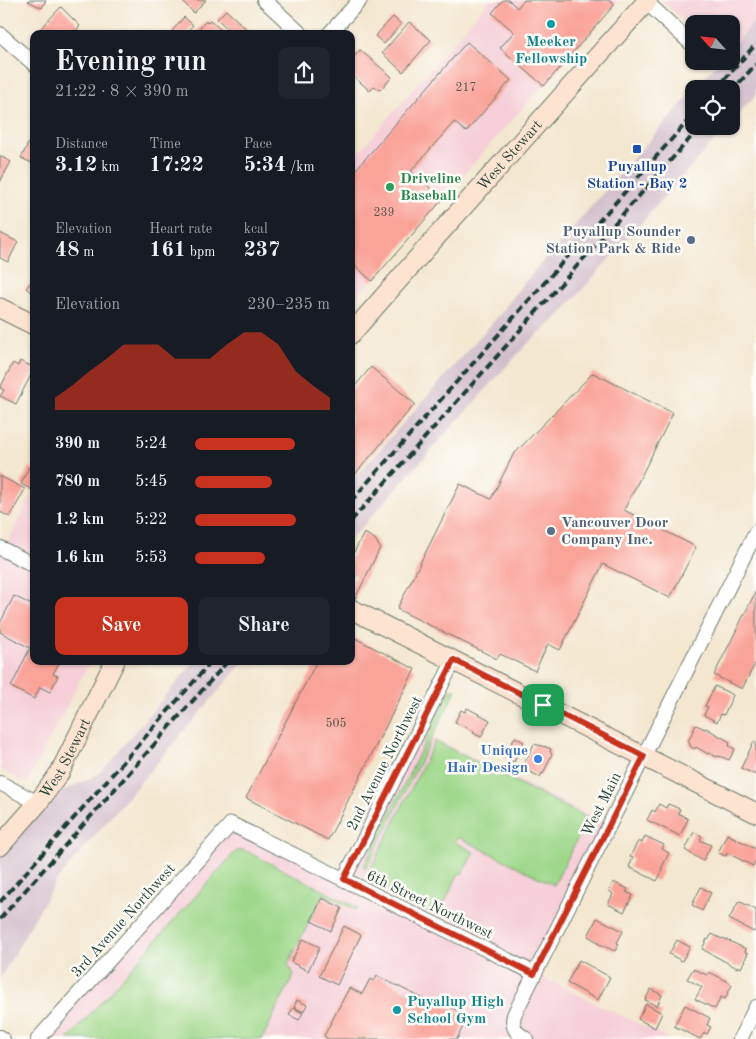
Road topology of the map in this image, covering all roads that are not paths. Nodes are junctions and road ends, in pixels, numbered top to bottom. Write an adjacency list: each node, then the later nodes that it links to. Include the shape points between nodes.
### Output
1 (264, 0): 4 (street)
2 (360, 0): 5 (street)
3 (646, 1): 7 (street); 11 (street, West Stewart)
4 (297, 30)
5 (334, 30)
6 (0, 34): 8 (street)
7 (685, 38)
8 (30, 60)
9 (0, 308): 10 (street)
10 (30, 323)
11 (355, 329)
12 (756, 532): 18 (street, West Main)
13 (0, 548): 14 (street)
14 (30, 563)
15 (355, 611): 16 (street)
16 (454, 660): 18 (street); 24 (street, 2nd Avenue Northwest)
17 (113, 665): 20 (street, West Stewart, via 60,772)
18 (644, 756): 21 (street); 25 (street, West Main)
19 (0, 783): 20 (street)
20 (38, 803): 23 (street, West Stewart)
21 (756, 813)
22 (231, 824): 24 (street, 6th Street Northwest); 29 (street, 3rd Avenue Northwest)
23 (0, 846)
24 (344, 879): 25 (street, 6th Street Northwest)
25 (534, 974): 30 (street, West Main, via 513,1019 516,1032)
26 (756, 1007): 31 (street)
27 (0, 1037): 28 (street)
28 (3, 1039)
29 (38, 1039)
30 (526, 1039)
31 (740, 1039)

